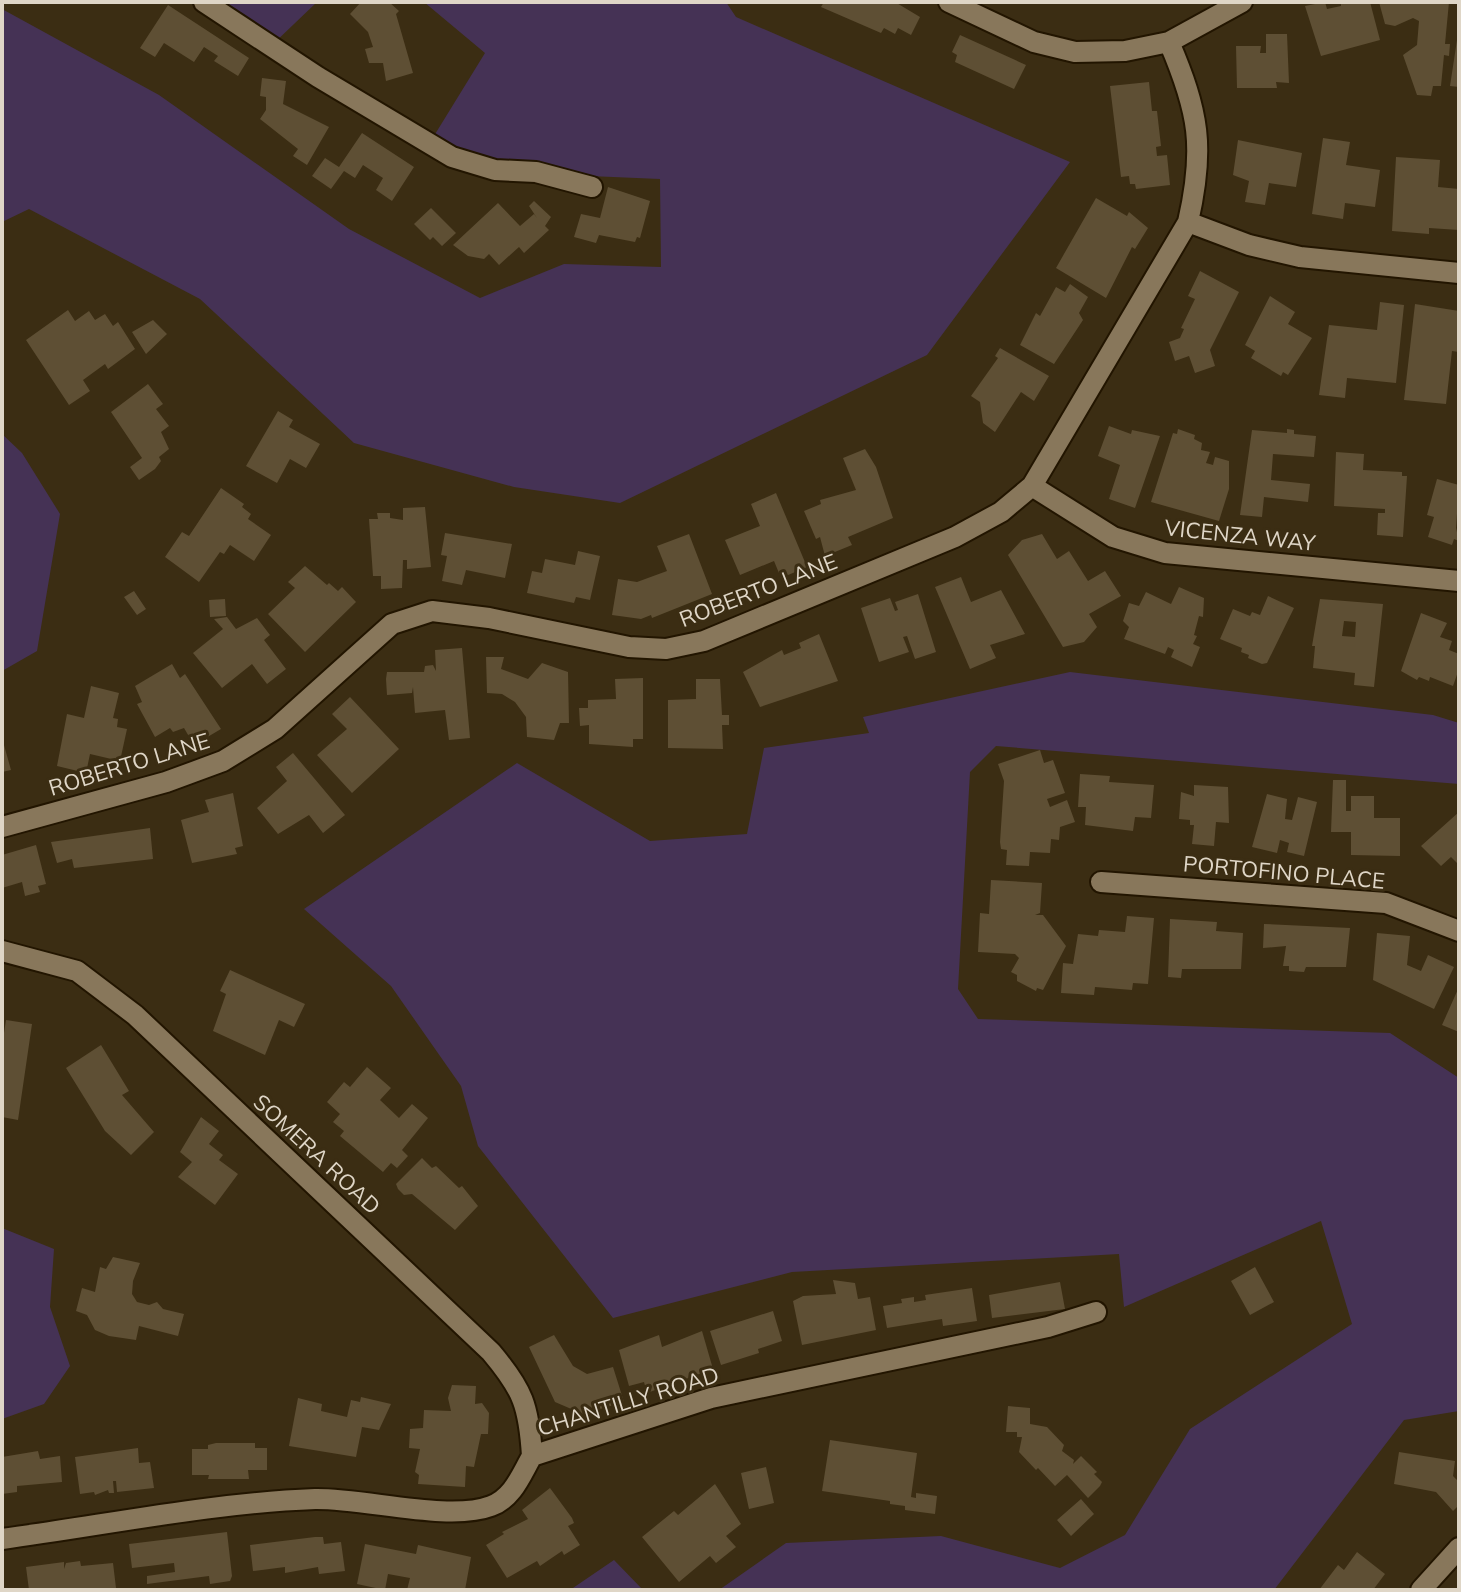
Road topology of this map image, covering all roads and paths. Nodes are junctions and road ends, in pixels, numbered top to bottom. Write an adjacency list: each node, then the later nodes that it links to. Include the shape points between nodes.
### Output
1 (204, 2): 5 (street, via 452,157)
2 (949, 2): 4 (street, via 1034,42 1075,52 1125,51)
3 (1242, 2): 4 (street)
4 (1169, 42): 6 (street, ROBERTO LANE, via 1199,130 1198,177)
5 (592, 187)
6 (1188, 222): 7 (street, via 1300,257); 8 (street, ROBERTO LANE)
7 (1459, 273)
8 (1032, 486): 9 (street, VICENZA WAY, via 1113,537 1165,553); 10 (street, ROBERTO LANE, via 1001,512 955,537 692,644 629,647 432,611 392,624 275,729 223,761)
9 (1459, 581)
10 (2, 827)
11 (1101, 882): 12 (street, PORTOFINO PLACE, via 1386,903)
12 (1459, 931)
13 (2, 951): 15 (street, SOMERA ROAD, via 77,971 135,1015 491,1352 518,1385 530,1415)
14 (1096, 1312): 15 (street, CHANTILLY ROAD, via 1048,1327 711,1398)
15 (532, 1456): 16 (street, CHANTILLY ROAD, via 511,1493 491,1506 458,1511 318,1499)
16 (2, 1539)
17 (1459, 1548): 18 (street)
18 (1421, 1590)

